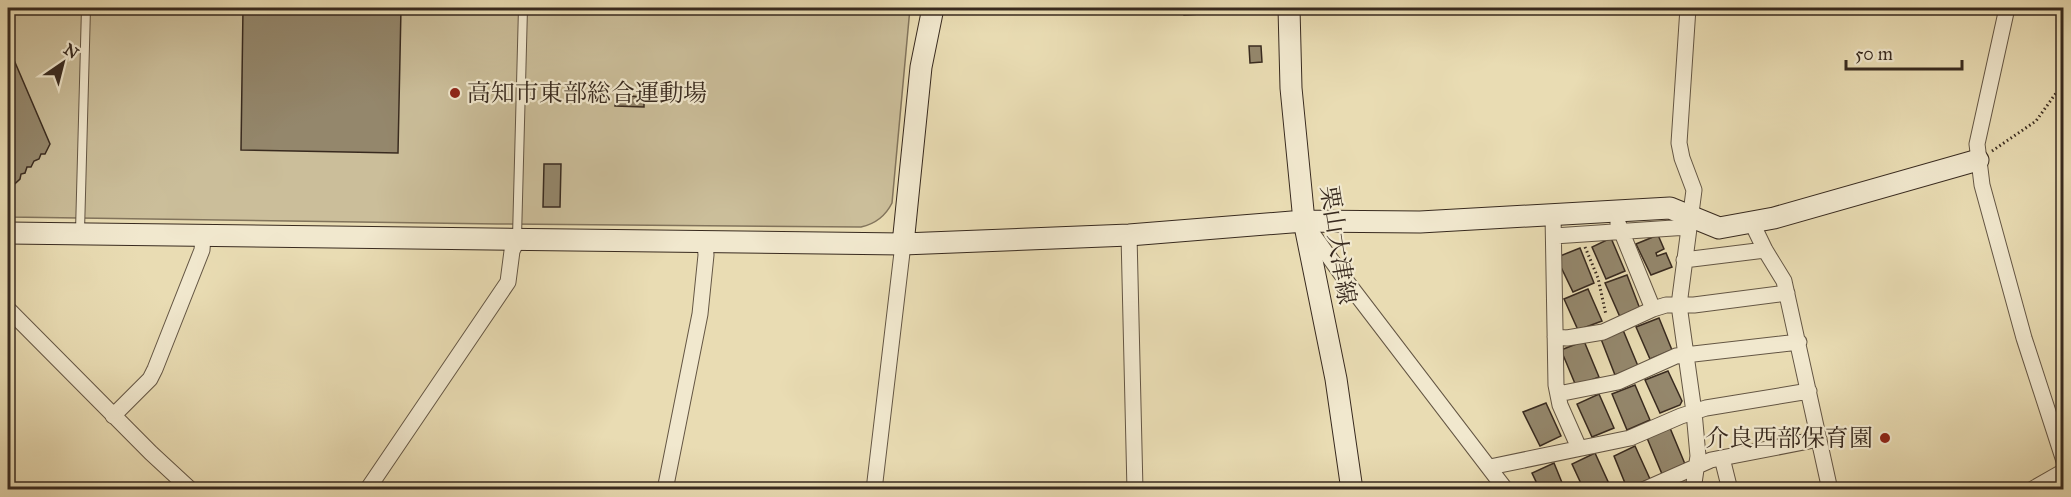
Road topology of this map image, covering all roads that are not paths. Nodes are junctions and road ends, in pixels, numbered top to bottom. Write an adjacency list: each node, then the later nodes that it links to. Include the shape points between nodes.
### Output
1 (86, 8): 14 (lane)
2 (523, 8): 20 (lane)
3 (933, 8): 19 (street, via 921,67)
4 (1289, 8): 9 (street, 栗山大津線, via 1291,88)
5 (1688, 8): 11 (street, via 1679,143 1694,190)
6 (2007, 8): 7 (street, via 1983,112)
7 (1978, 160): 12 (street); 37 (street, via 2024,338)
8 (1553, 215): 9 (street, via 1420,222); 10 (street); 17 (street)
9 (1304, 221): 15 (street); 39 (street); 46 (street, 栗山大津線, via 1336,379)
10 (1619, 221): 11 (street, via 1670,208); 17 (street, via 1578,235); 26 (street)
11 (1689, 221): 12 (street, via 1719,228); 22 (street)
12 (1752, 223): 21 (street)
13 (8, 233): 14 (street)
14 (80, 233): 16 (street)
15 (1129, 235): 19 (street); 45 (street)
16 (203, 236): 20 (street); 33 (street, via 202,250 155,369)
17 (1554, 236): 27 (street)
18 (705, 243): 19 (street); 20 (street); 43 (street, via 700,314)
19 (903, 244): 44 (street)
20 (513, 250): 42 (street, via 508,282)
21 (1765, 250): 22 (street); 23 (street)
22 (1684, 260): 24 (street)
23 (1787, 293): 24 (street); 28 (street)
24 (1679, 305): 26 (street); 29 (street)
25 (8, 309): 33 (street)
26 (1653, 309): 27 (street, via 1603,332)
27 (1555, 337): 31 (street)
28 (1799, 342): 29 (street); 30 (street)
29 (1686, 355): 31 (street, via 1618,382); 32 (street)
30 (1809, 391): 32 (street); 34 (street)
31 (1558, 394): 35 (street)
32 (1694, 412): 35 (street, via 1630,438); 38 (street)
33 (113, 416): 41 (street)
34 (1819, 439): 36 (street); 51 (street)
35 (1579, 448): 39 (street)
36 (1722, 458): 38 (street); 50 (street)
37 (2064, 461)
38 (1696, 466): 48 (street); 49 (street)
39 (1490, 467): 47 (street)
40 (2064, 471): 52 (street)
41 (190, 489)
42 (367, 489)
43 (665, 489)
44 (874, 489)
45 (1135, 489)
46 (1352, 489)
47 (1506, 489)
48 (1643, 489)
49 (1693, 489)
50 (1730, 489)
51 (1829, 489)
52 (2031, 489)

